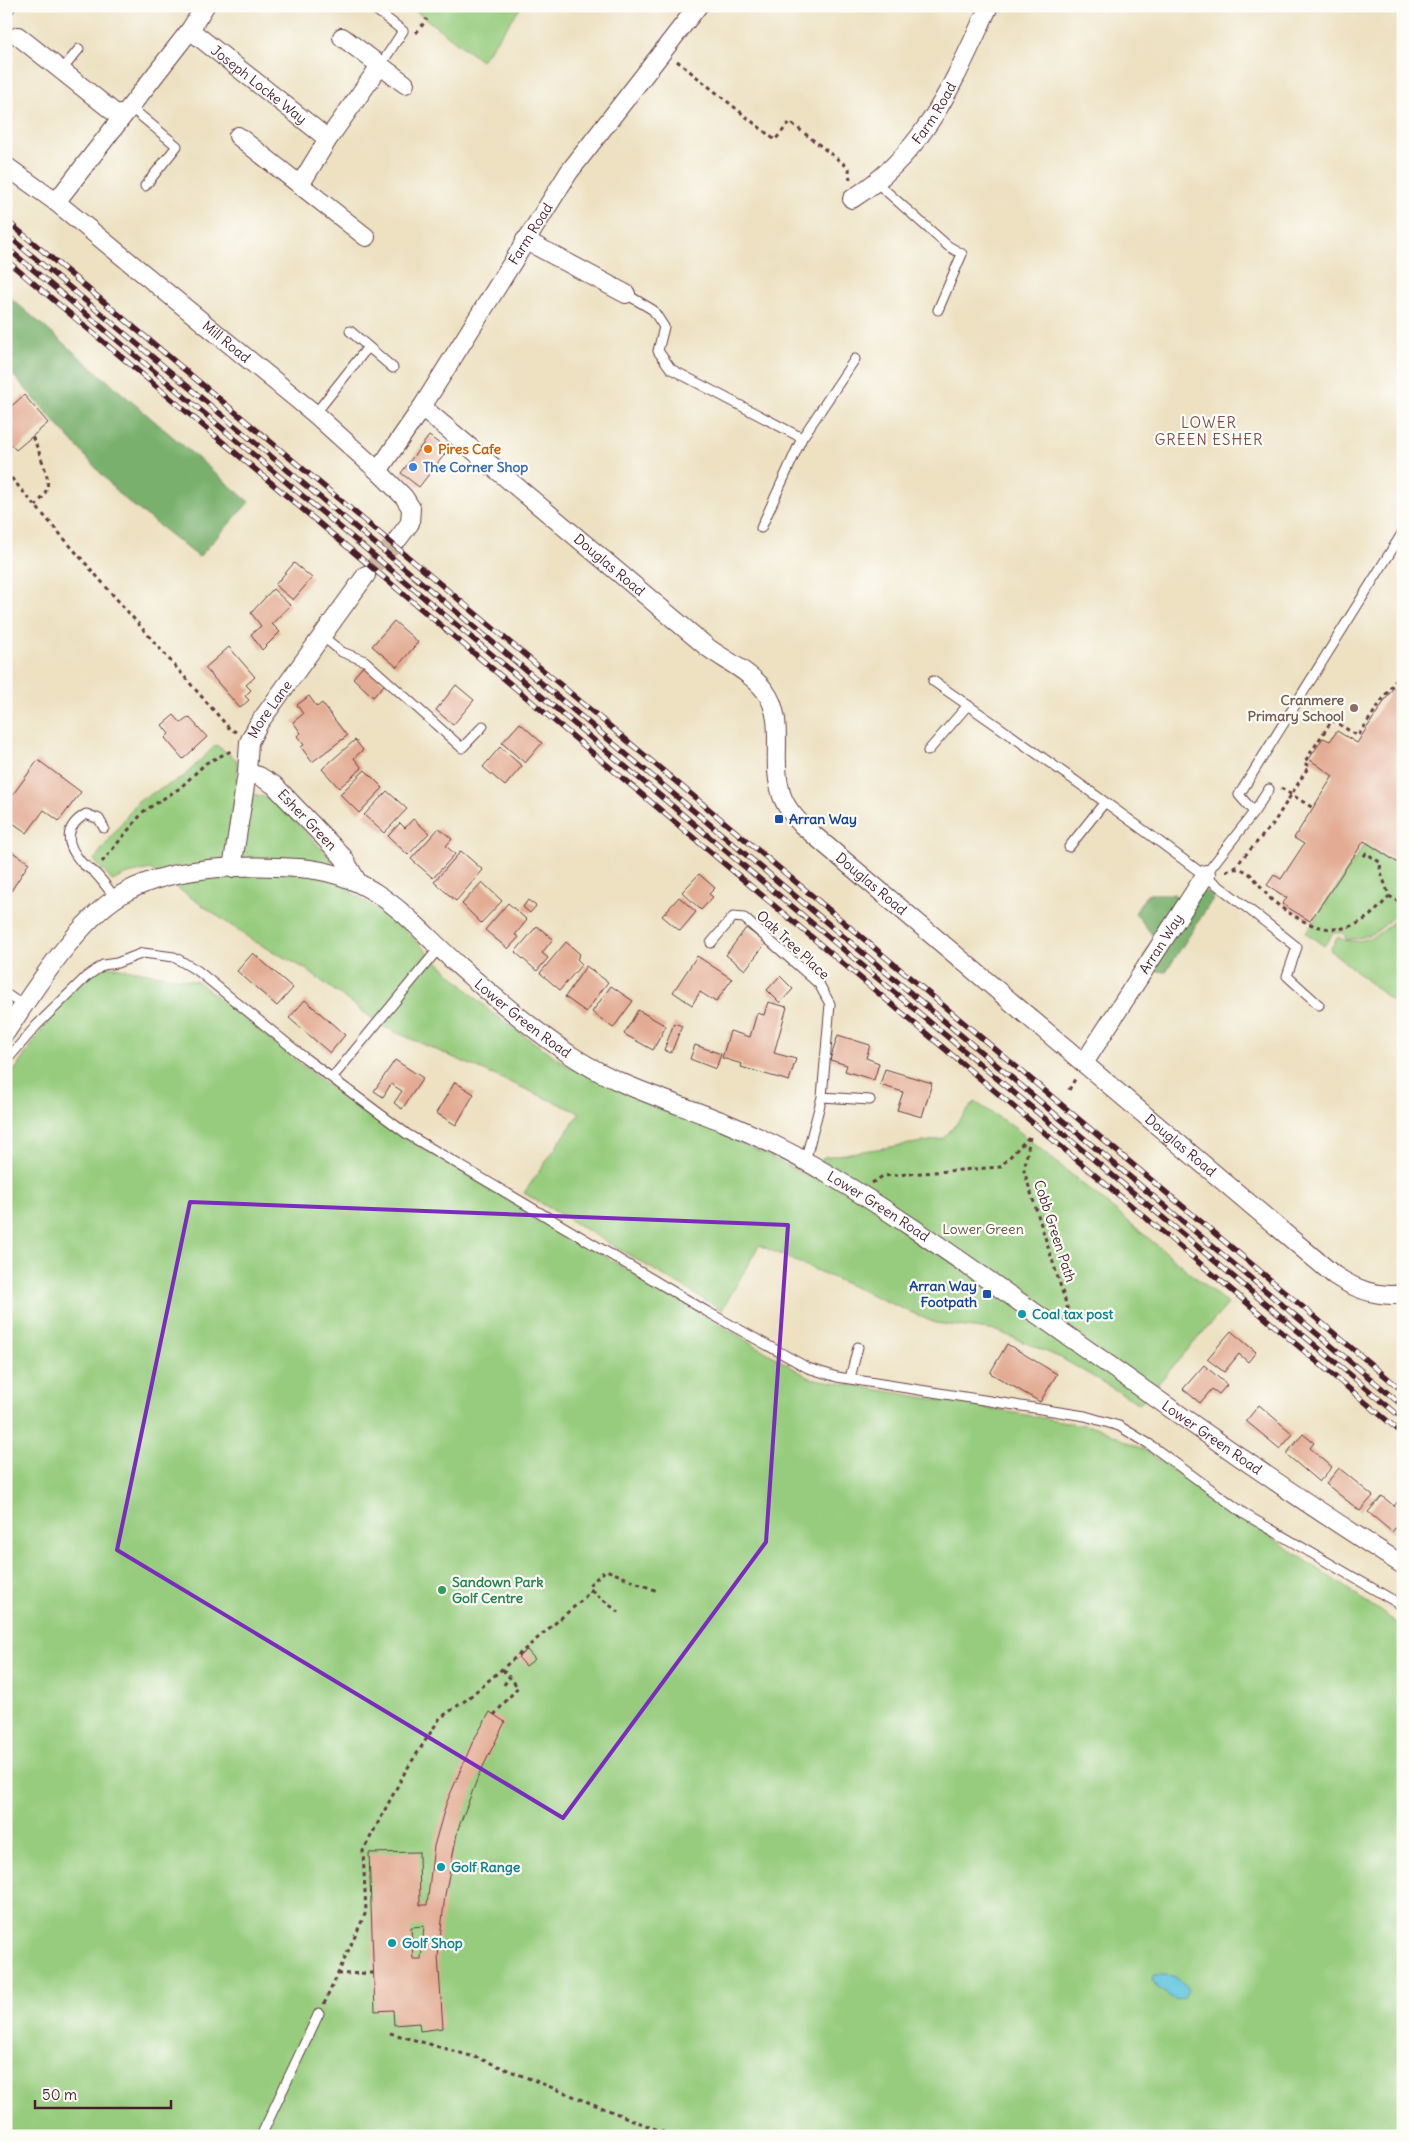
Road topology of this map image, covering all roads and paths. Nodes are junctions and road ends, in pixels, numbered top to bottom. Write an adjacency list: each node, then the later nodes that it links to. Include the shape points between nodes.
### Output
1 (11, 6): 6 (lane)
2 (205, 6): 7 (street)
3 (698, 6): 11 (street, Farm Road)
4 (989, 6): 19 (street, Farm Road, via 944,102 927,128)
5 (375, 9): 12 (lane, via 403,30)
6 (6, 14)
7 (190, 30): 15 (street); 17 (street, Joseph Locke Way)
8 (18, 36): 13 (street)
9 (342, 37): 12 (street)
10 (79, 49): 13 (lane)
11 (663, 50): 22 (path, via 775,140 790,122 805,133 849,168); 25 (street, Farm Road, via 569,172)
12 (380, 66): 14 (street); 17 (street)
13 (61, 71): 15 (street)
14 (404, 84)
15 (124, 112): 21 (lane, via 177,146); 23 (street)
16 (238, 136): 20 (street)
17 (328, 139): 20 (street)
18 (6, 166): 23 (street, Mill Road)
19 (877, 183): 22 (street, Farm Road); 27 (lane, via 948,246 962,254)
20 (300, 185): 24 (street)
21 (145, 186)
22 (852, 199)
23 (56, 202): 33 (street, Mill Road)
24 (366, 237)
25 (526, 240): 26 (street); 32 (street, Farm Road)
26 (626, 294): 35 (lane, via 653,310 664,327 658,351 671,369)
27 (938, 310)
28 (350, 331): 29 (lane)
29 (368, 347): 31 (lane); 33 (lane)
30 (855, 359): 35 (lane)
31 (394, 368)
32 (422, 407): 36 (street, Farm Road); 74 (street, Douglas Road, via 707,647 750,676 766,692 774,709 776,770 787,808 802,825)
33 (315, 414): 36 (street, Mill Road)
34 (32, 437): 38 (path, via 49,478 45,494)
35 (802, 438): 39 (lane)
36 (378, 471): 41 (street, Mill Road, via 411,508 410,523)
37 (6, 472): 38 (path)
38 (36, 506): 48 (path, via 229,728)
39 (761, 528)
40 (1403, 532): 55 (lane, via 1239,795)
41 (398, 539)
42 (366, 575): 43 (street, More Lane)
43 (322, 636): 47 (lane, via 342,652 365,661 462,748); 48 (street, More Lane, via 259,723)
44 (1403, 669): 52 (path, via 1358,736 1332,720 1304,763 1309,766)
45 (933, 681): 46 (lane)
46 (968, 705): 49 (lane); 53 (lane)
47 (483, 726)
48 (249, 742): 50 (street, More Lane); 61 (path, via 206,763 180,788 144,811)
49 (928, 752)
50 (246, 773): 59 (street, More Lane); 63 (street, Esher Green, via 274,785 343,857)
51 (1271, 786): 52 (path); 55 (lane)
52 (1291, 795): 54 (path); 60 (path, via 1273,824)
53 (1105, 802): 57 (lane); 62 (lane)
54 (1313, 808)
55 (1254, 812): 62 (lane)
56 (104, 828): 61 (lane, via 99,819 86,814 75,821 68,835 71,847 82,863)
57 (1069, 846)
58 (1363, 858): 64 (path, via 1366,853 1382,863 1380,869)
59 (232, 868): 63 (street, via 303,868); 65 (street, via 187,872 147,882)
60 (1234, 868): 62 (path); 64 (path, via 1256,878 1273,900 1317,927 1348,928 1363,922 1376,913)
61 (95, 873): 65 (lane)
62 (1210, 878): 70 (lane, via 1297,947 1287,976); 74 (street, Arran Way)
63 (357, 880): 68 (street, via 400,910)
64 (1389, 896): 66 (path)
65 (115, 898): 71 (street, via 71,943)
66 (1403, 904)
67 (711, 943): 76 (lane, Oak Tree Place, via 733,917 744,918 819,984 830,1004)
68 (439, 948): 75 (lane); 78 (street, Lower Green Road, via 503,1005 588,1065 628,1086 729,1124)
69 (6, 994): 71 (lane)
70 (1319, 1005)
71 (24, 1006): 72 (street)
72 (6, 1032)
73 (6, 1061): 75 (lane, via 86,977 103,966 143,953 174,957 198,971)
74 (1084, 1064): 80 (street, Douglas Road, via 1334,1275 1370,1293)
75 (332, 1078): 83 (lane, via 415,1138 706,1311 808,1368)
76 (822, 1097): 77 (lane); 78 (lane, Oak Tree Place)
77 (870, 1100)
78 (805, 1161): 79 (street, Lower Green Road)
79 (858, 1192): 81 (street, Lower Green Road); 81 (path, Cobb Green Path, via 882,1176 1000,1167 1030,1137 1024,1171 1070,1313)
80 (1403, 1294)
81 (1075, 1341): 84 (street, Lower Green Road)
82 (858, 1347): 83 (lane)
83 (850, 1378): 87 (lane, via 1085,1416 1119,1426 1246,1515)
84 (1403, 1565)
85 (591, 1590): 86 (path, via 589,1585 606,1570); 88 (path); 89 (path)
86 (657, 1591)
87 (1403, 1606)
88 (622, 1615)
89 (502, 1669): 90 (path); 94 (path, via 440,1718 384,1808 363,1851 366,1912)
90 (510, 1678): 91 (path); 92 (path, via 518,1688)
91 (504, 1685)
92 (494, 1714)
93 (373, 1973): 94 (path)
94 (337, 1974): 95 (path)
95 (320, 2013): 97 (lane)
96 (390, 2033): 98 (path, via 478,2058)
97 (260, 2136)
98 (673, 2136)

